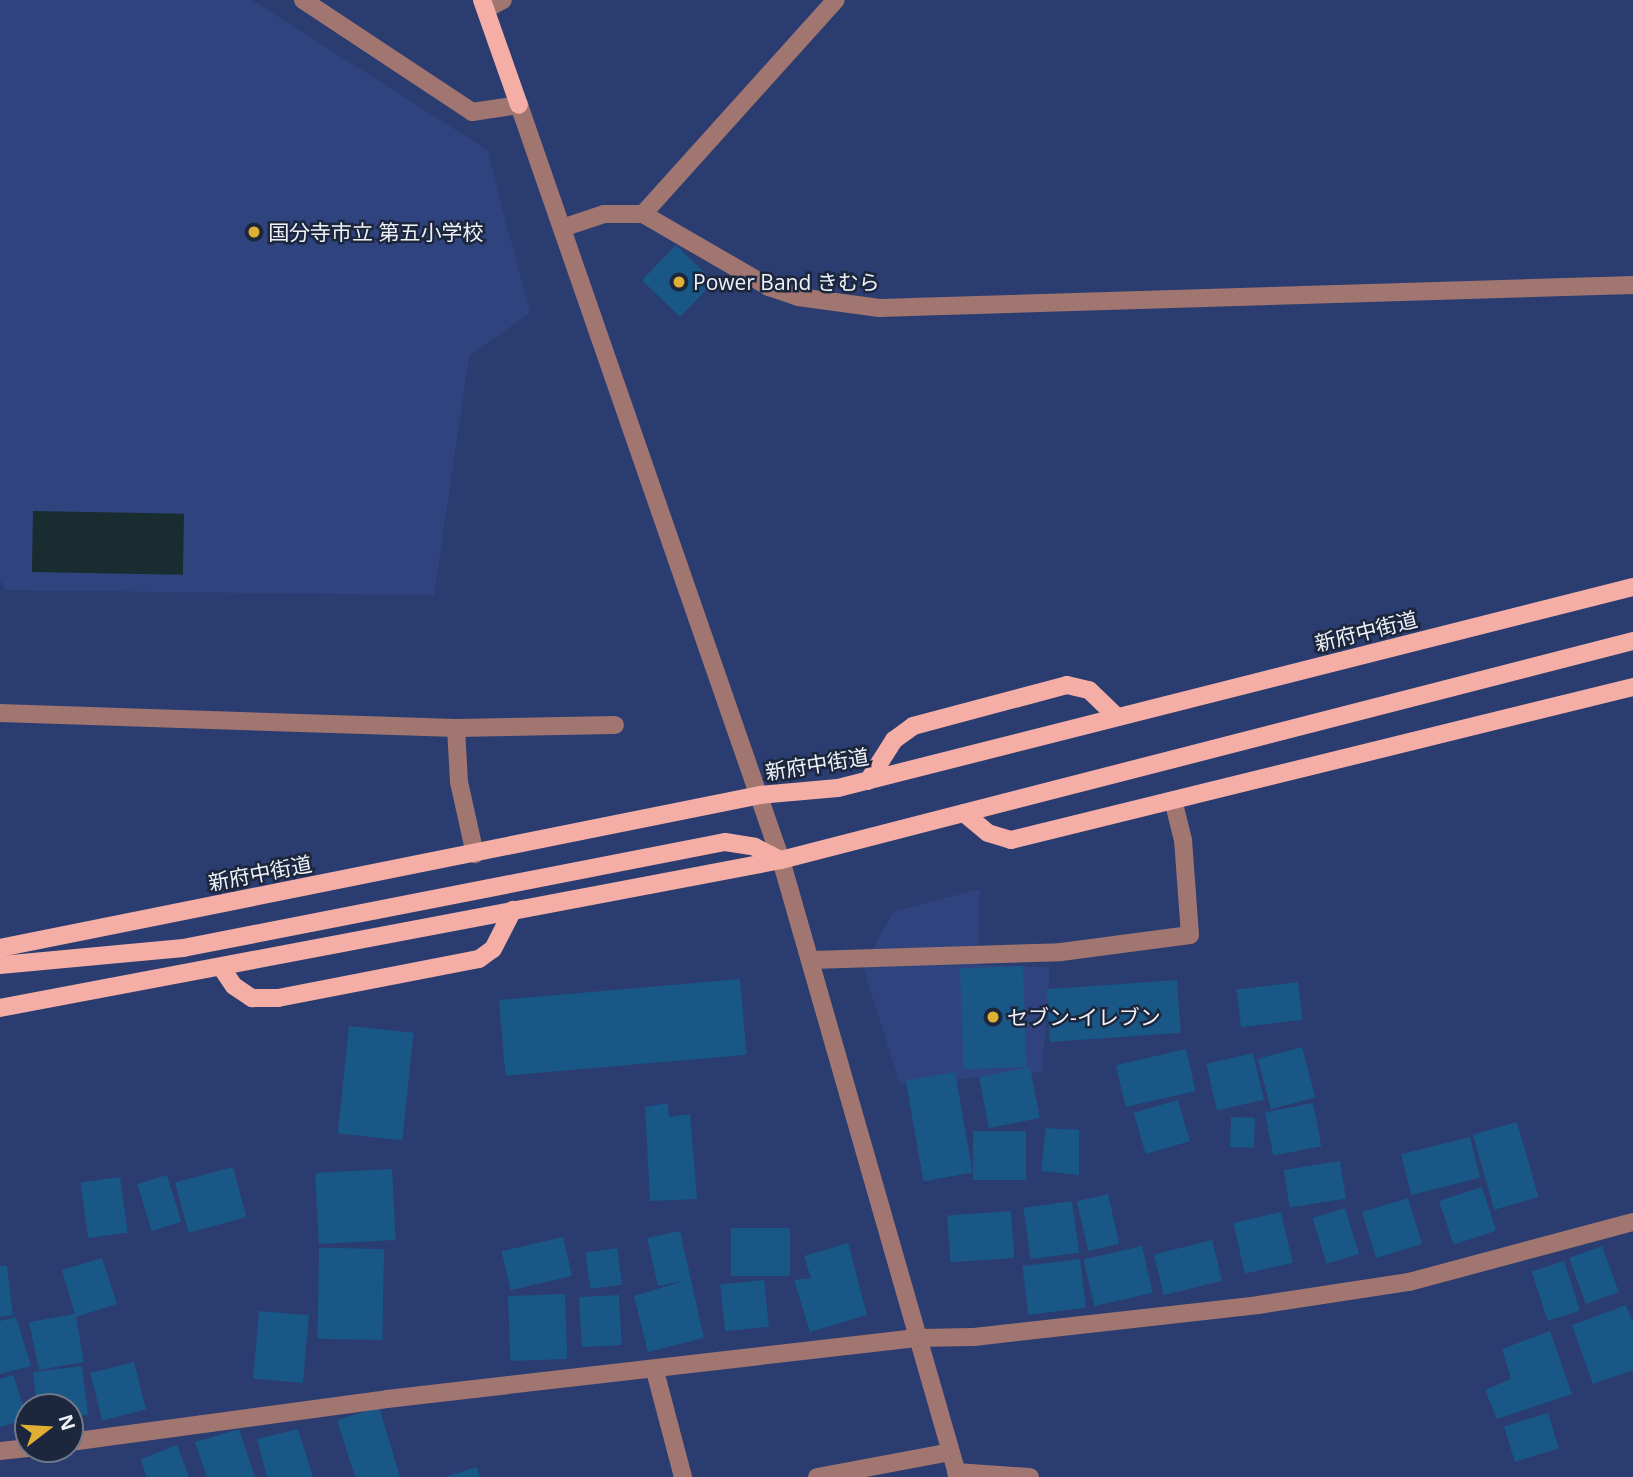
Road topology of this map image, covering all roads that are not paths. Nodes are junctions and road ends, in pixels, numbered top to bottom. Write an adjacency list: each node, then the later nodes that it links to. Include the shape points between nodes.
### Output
1 (303, 0): 5 (street, via 472,112)
2 (503, 0): 4 (street)
3 (836, 0): 6 (street)
4 (484, 5): 5 (main road)
5 (519, 105): 7 (street)
6 (643, 214): 7 (street, via 604,214); 8 (street, via 769,287 798,297 879,308)
7 (562, 228): 17 (street)
8 (1633, 285)
9 (1633, 587): 13 (main road, 新府中街道)
10 (1633, 641): 19 (main road)
11 (1633, 687): 18 (main road)
12 (0, 713): 15 (street)
13 (1117, 717): 16 (main road, 新府中街道); 16 (main road, via 1089,690 1067,685 913,726 894,740)
14 (615, 725): 15 (street)
15 (456, 728): 20 (street, via 459,782)
16 (868, 781): 17 (main road, 新府中街道)
17 (760, 795): 20 (main road, 新府中街道); 21 (street)
18 (1173, 800): 19 (main road, via 1011,840 988,833); 24 (street, via 1183,840 1190,935 1061,952)
19 (964, 813): 21 (main road)
20 (475, 854): 23 (main road, 新府中街道)
21 (780, 860): 22 (main road); 24 (street); 25 (main road, via 755,847 725,842 183,948)
22 (513, 910): 26 (main road); 26 (main road, via 493,949 479,958 278,998 252,998 234,986)
23 (0, 948)
24 (812, 960): 29 (street)
25 (0, 965)
26 (221, 967): 27 (main road)
27 (0, 1008)
28 (1633, 1222): 29 (street, via 1409,1282 1258,1305 964,1338)
29 (917, 1338): 30 (street); 32 (street)
30 (655, 1371): 31 (street, via 387,1399); 34 (street)
31 (84, 1440)
32 (951, 1452): 33 (street); 35 (street)
33 (957, 1475): 36 (street)
34 (683, 1477)
35 (817, 1477)
36 (1030, 1477)

